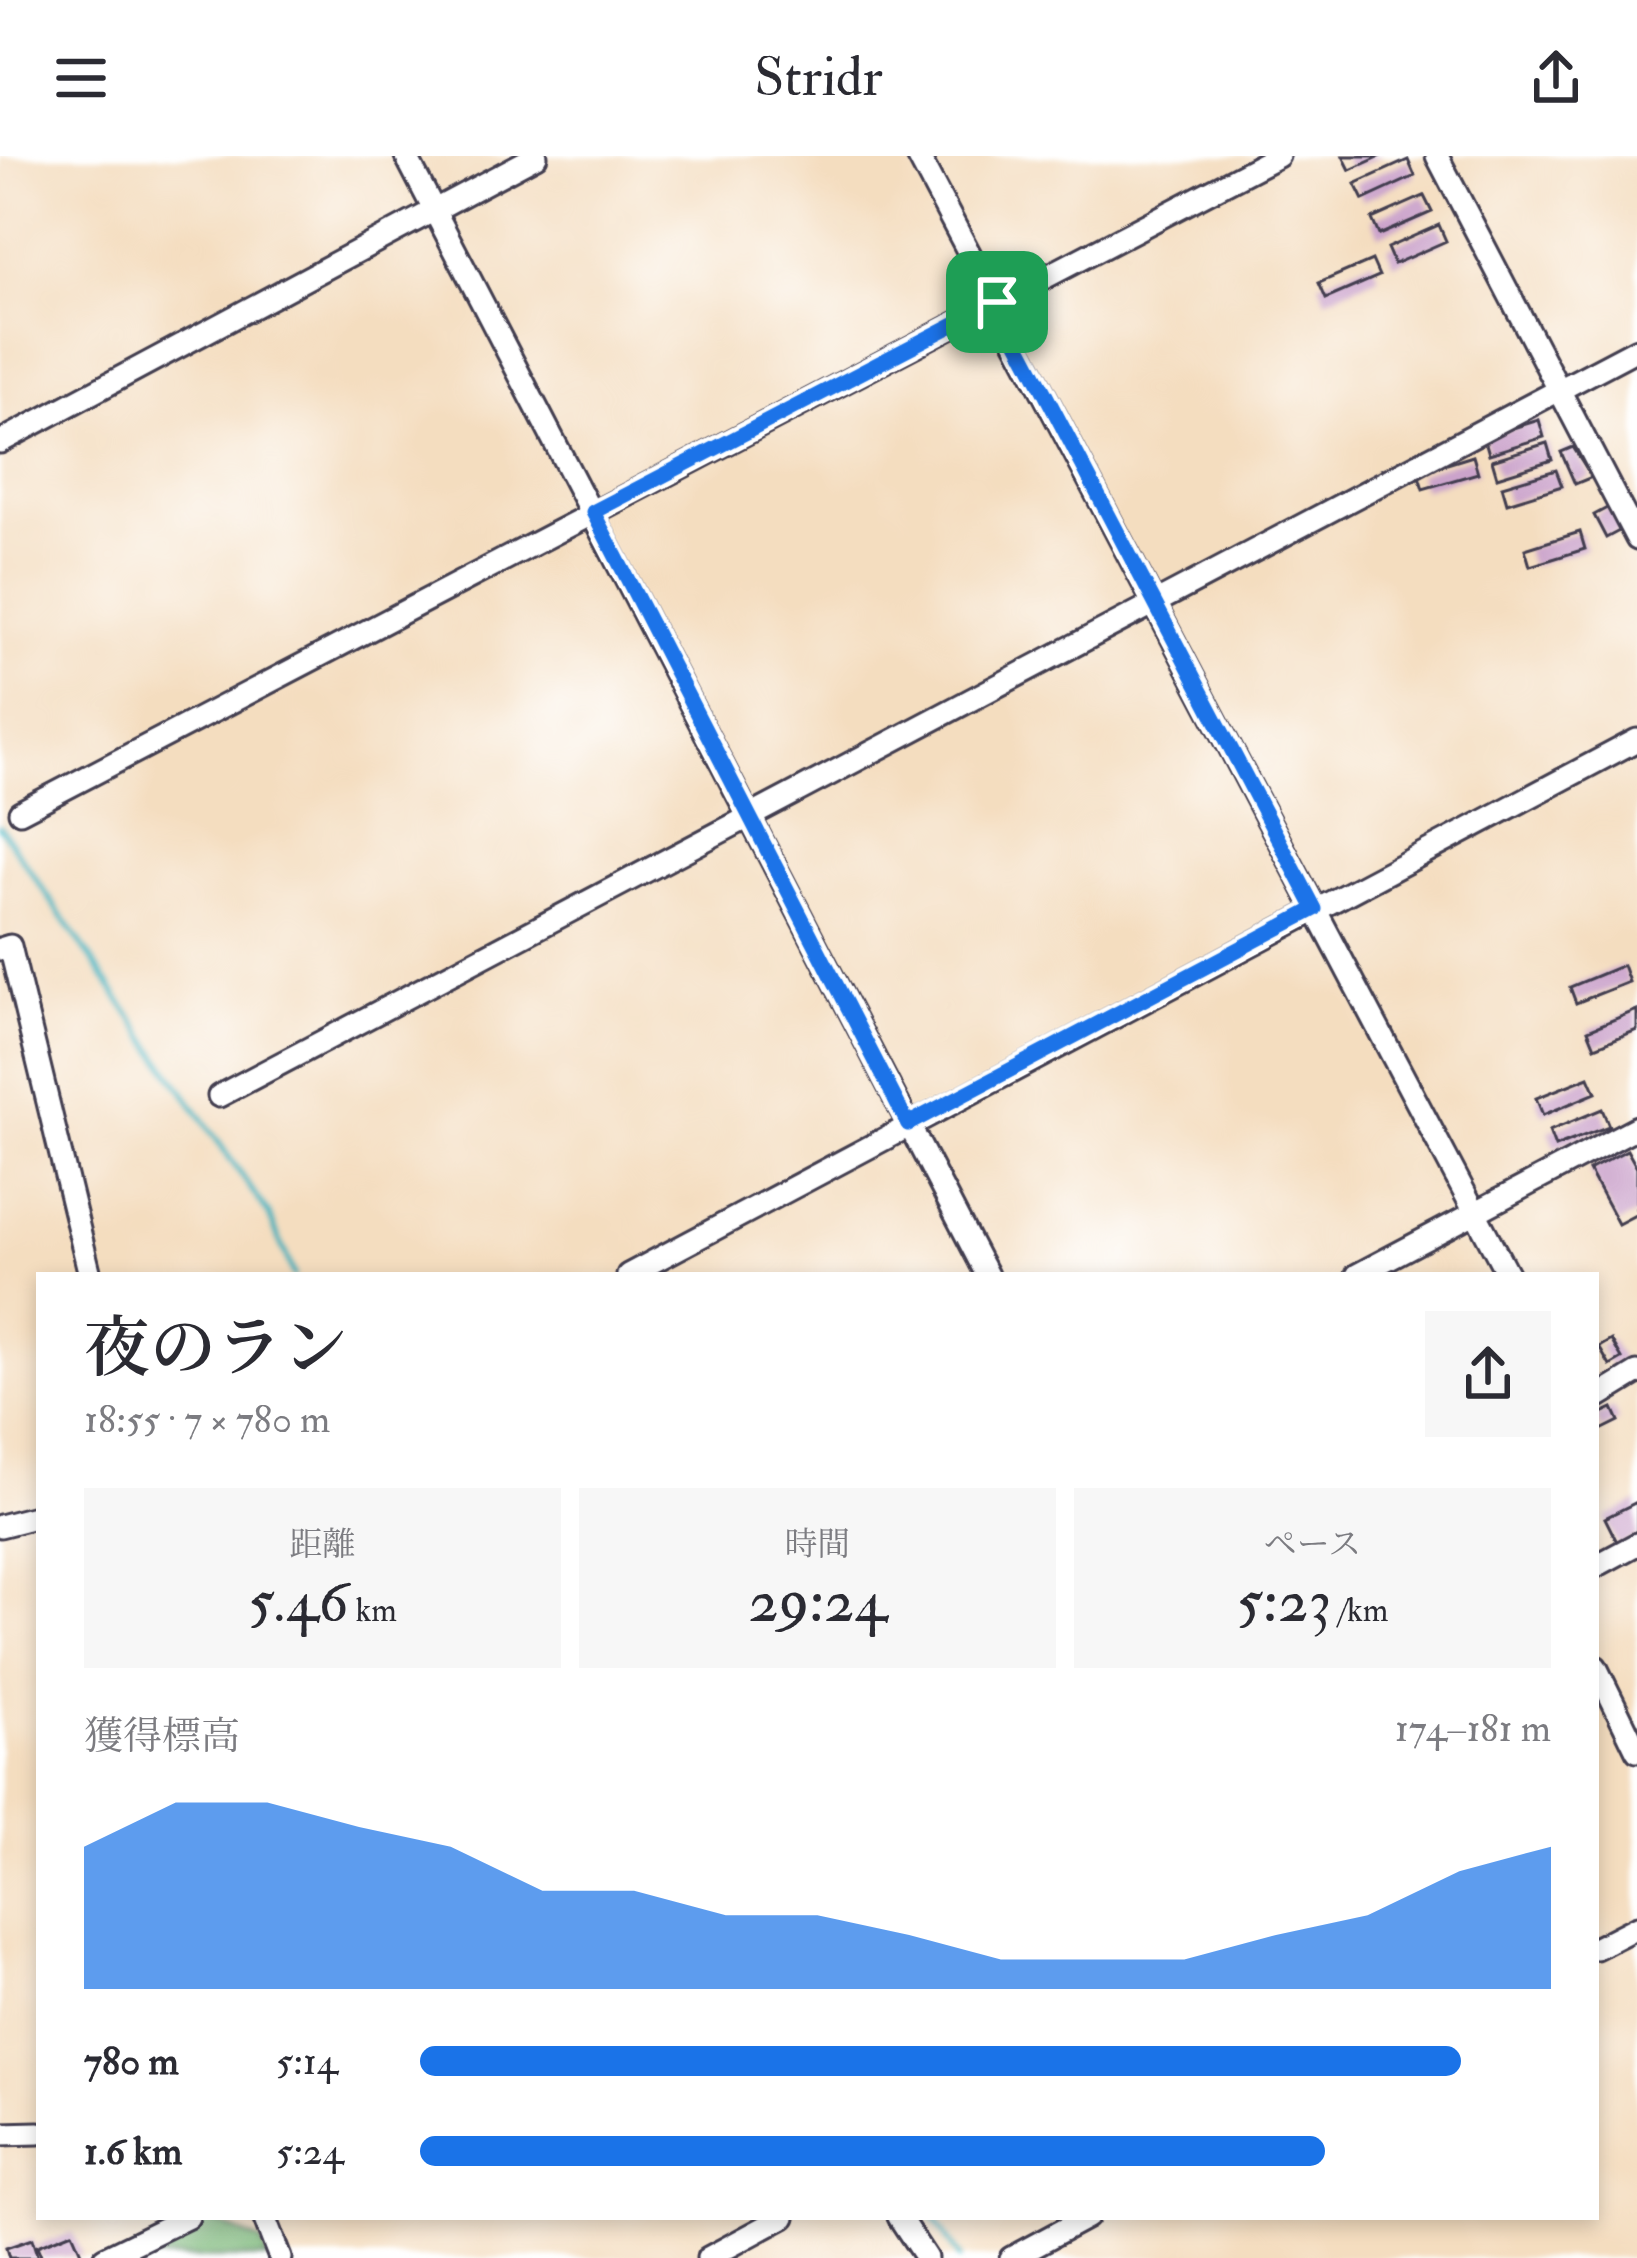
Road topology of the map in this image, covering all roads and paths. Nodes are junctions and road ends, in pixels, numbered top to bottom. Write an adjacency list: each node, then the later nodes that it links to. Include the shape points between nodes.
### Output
1 (406, 156): 6 (street)
2 (536, 156): 6 (street)
3 (918, 156): 7 (street)
4 (1278, 156): 7 (street)
5 (1436, 156): 9 (street)
6 (434, 208): 10 (street); 11 (street)
7 (997, 302): 11 (street); 13 (street)
8 (1637, 349): 9 (street)
9 (1559, 391): 12 (street); 13 (street)
10 (0, 442)
11 (593, 512): 15 (street); 16 (street)
12 (1637, 539)
13 (1155, 605): 16 (street); 17 (street)
14 (1637, 740): 17 (street)
15 (20, 812)
16 (753, 817): 19 (street); 20 (street)
17 (1315, 909): 20 (street); 22 (street)
18 (0, 949): 23 (street, via 10,946)
19 (219, 1096)
20 (908, 1124): 24 (street); 25 (street)
21 (1637, 1127): 22 (street)
22 (1475, 1212): 26 (street); 27 (street)
23 (88, 1272)
24 (634, 1272)
25 (985, 1272)
26 (1363, 1272)
27 (1506, 1272)
28 (1637, 1373): 29 (street)
29 (1599, 1395)
30 (36, 1517): 31 (street)
31 (0, 1526)
32 (1637, 1544): 33 (street)
33 (1599, 1564)
34 (1599, 1672): 35 (street)
35 (1637, 1751)
36 (1637, 1927): 37 (street)
37 (1599, 1946)
38 (36, 2133): 39 (street)
39 (0, 2134)
40 (182, 2220): 45 (street)
41 (265, 2220): 46 (street)
42 (778, 2220): 47 (street)
43 (901, 2220): 48 (street)
44 (1081, 2220): 49 (street)
45 (104, 2258)
46 (280, 2258)
47 (708, 2258)
48 (926, 2258)
49 (1011, 2258)

